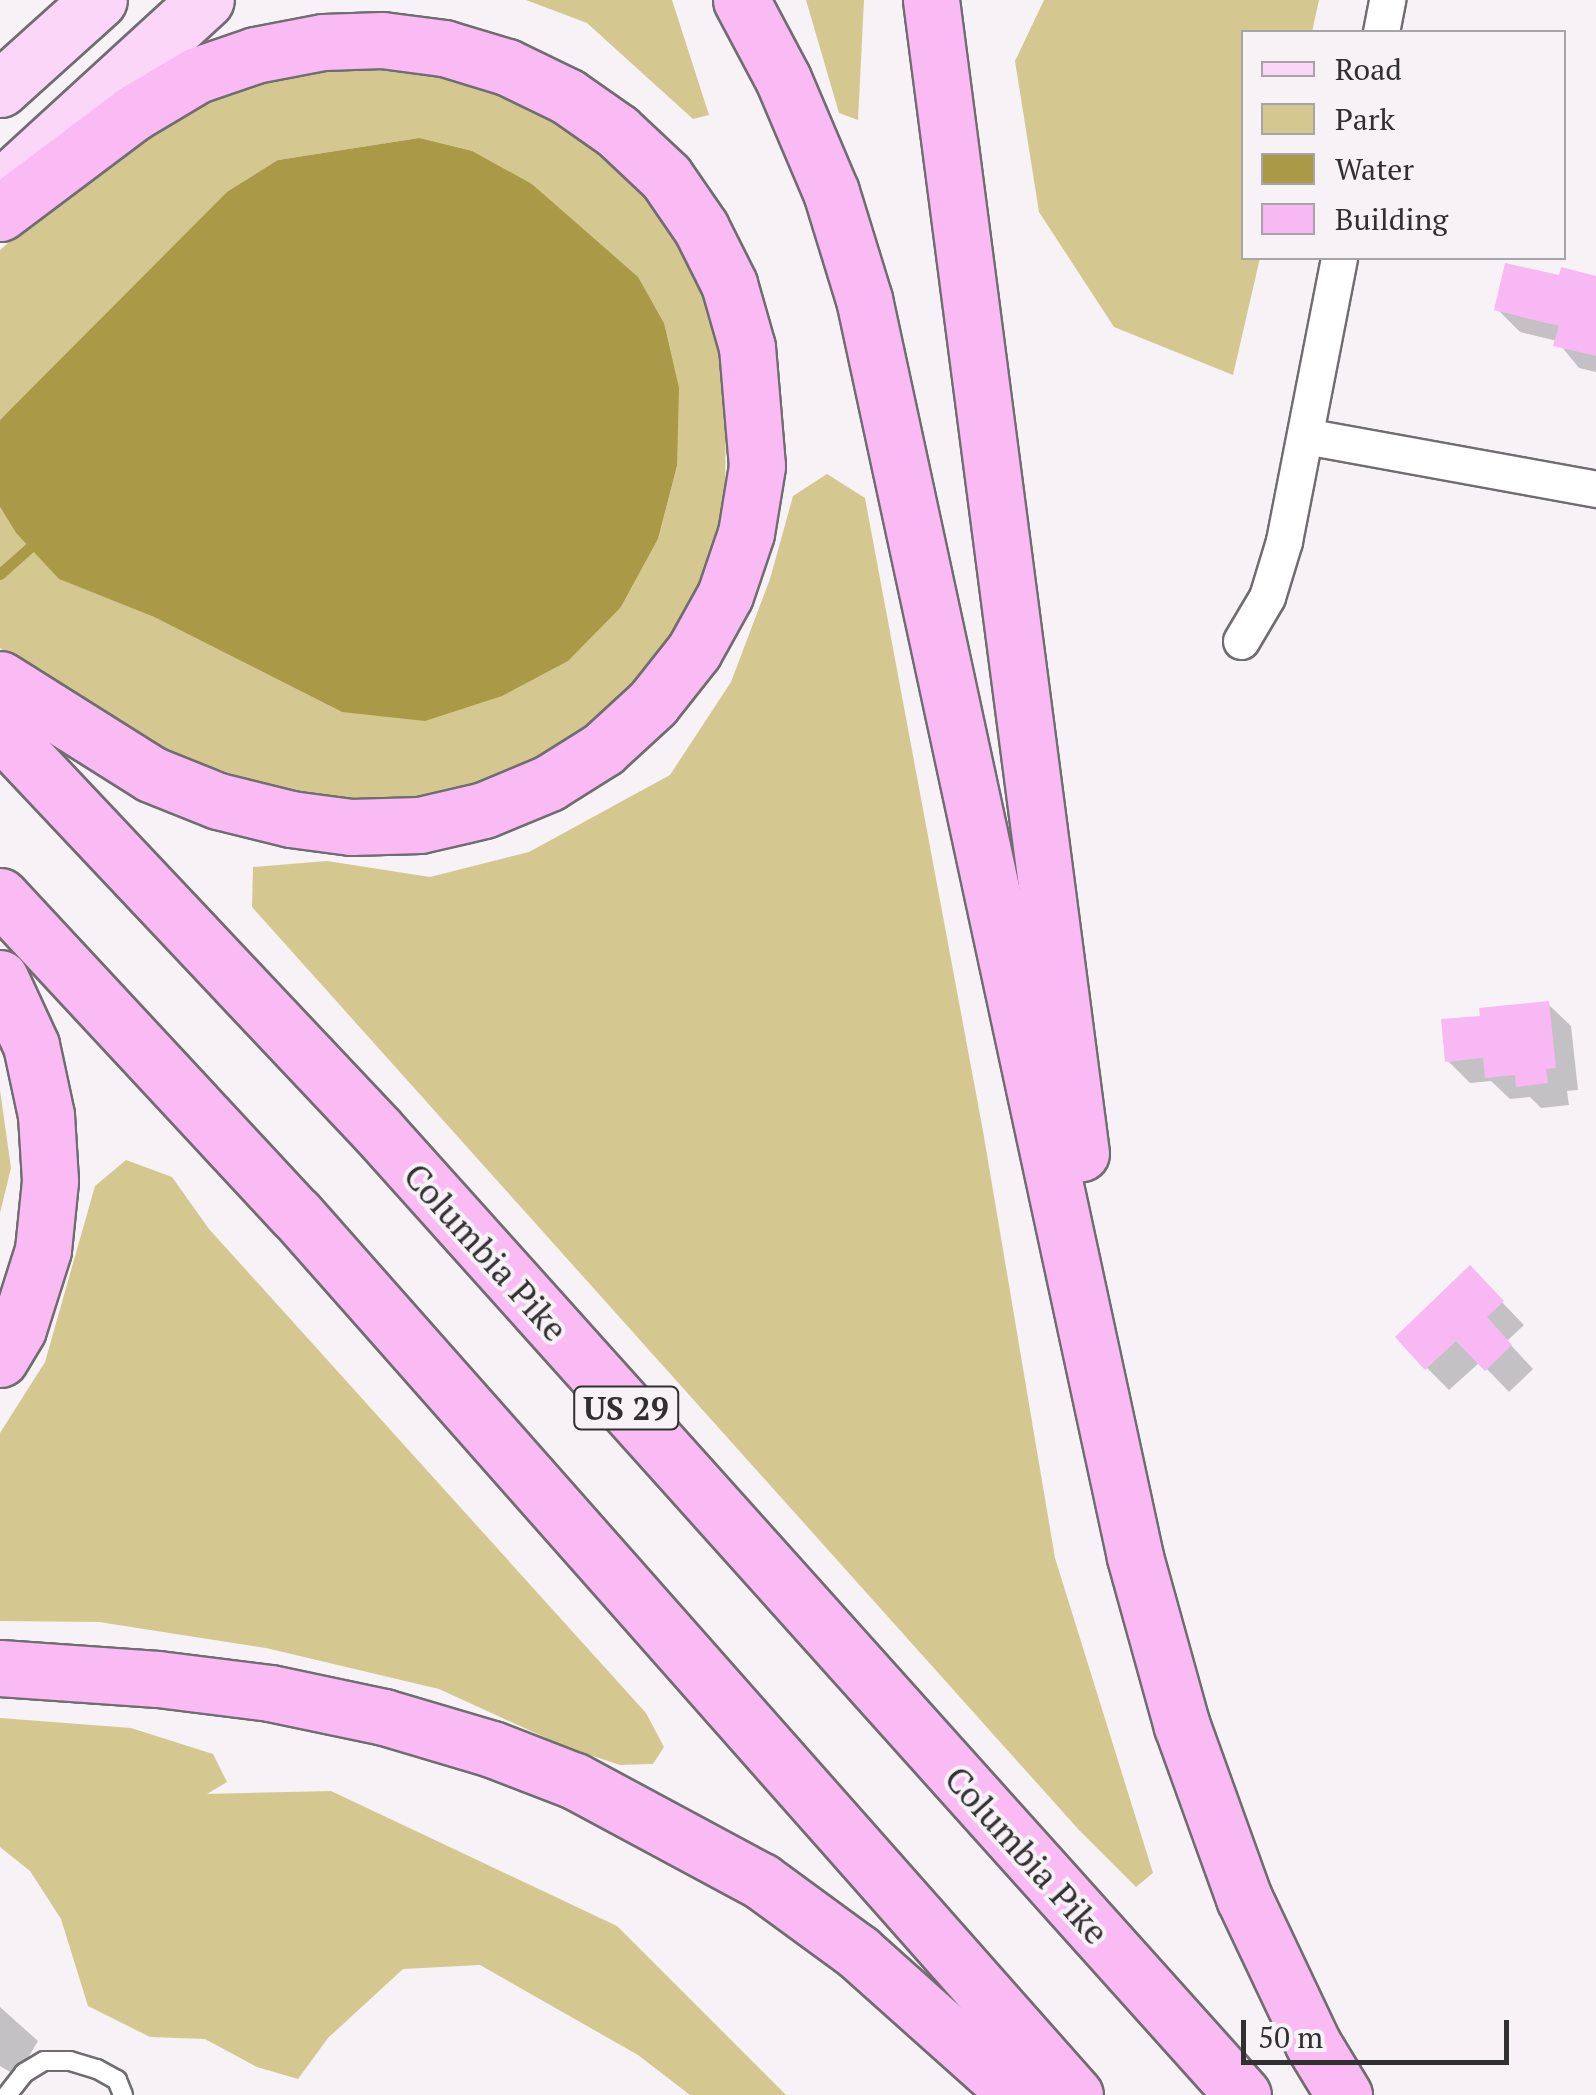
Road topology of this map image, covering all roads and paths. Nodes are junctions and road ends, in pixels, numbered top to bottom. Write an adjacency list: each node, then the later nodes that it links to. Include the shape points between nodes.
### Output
1 (98, 0): 7 (main road)
2 (206, 0): 8 (main road)
3 (741, 0): 19 (highway, via 831,192 864,299)
4 (931, 0): 19 (highway)
5 (1387, 0): 6 (street)
6 (1380, 30)
7 (0, 90)
8 (0, 188)
9 (0, 213): 14 (highway, via 133,113 197,75 255,55 382,40 444,48 507,67 567,96 617,131 666,178 702,228 748,347 757,466 746,532 725,595 654,703 603,749 549,783 484,810 420,826 291,820 151,774)
10 (1339, 260): 11 (street)
11 (1305, 436): 12 (street); 13 (street, via 1268,597)
12 (1596, 489)
13 (1240, 641)
14 (0, 679)
15 (0, 730): 25 (highway, Columbia Pike / US 29, via 378,1131)
16 (0, 896): 24 (highway, via 310,1229)
17 (0, 978): 18 (highway, via 31,1045 46,1115 50,1181 43,1250 18,1329)
18 (0, 1360)
19 (1135, 1558): 26 (highway, via 1182,1726 1244,1898)
20 (0, 1668): 23 (highway, via 270,1692 384,1717 575,1782 761,1881 858,1952)
21 (7, 2095): 22 (lane, via 44,2060 96,2069 117,2080)
22 (123, 2095)
23 (1018, 2095)
24 (1075, 2095)
25 (1243, 2095)
26 (1344, 2095)

